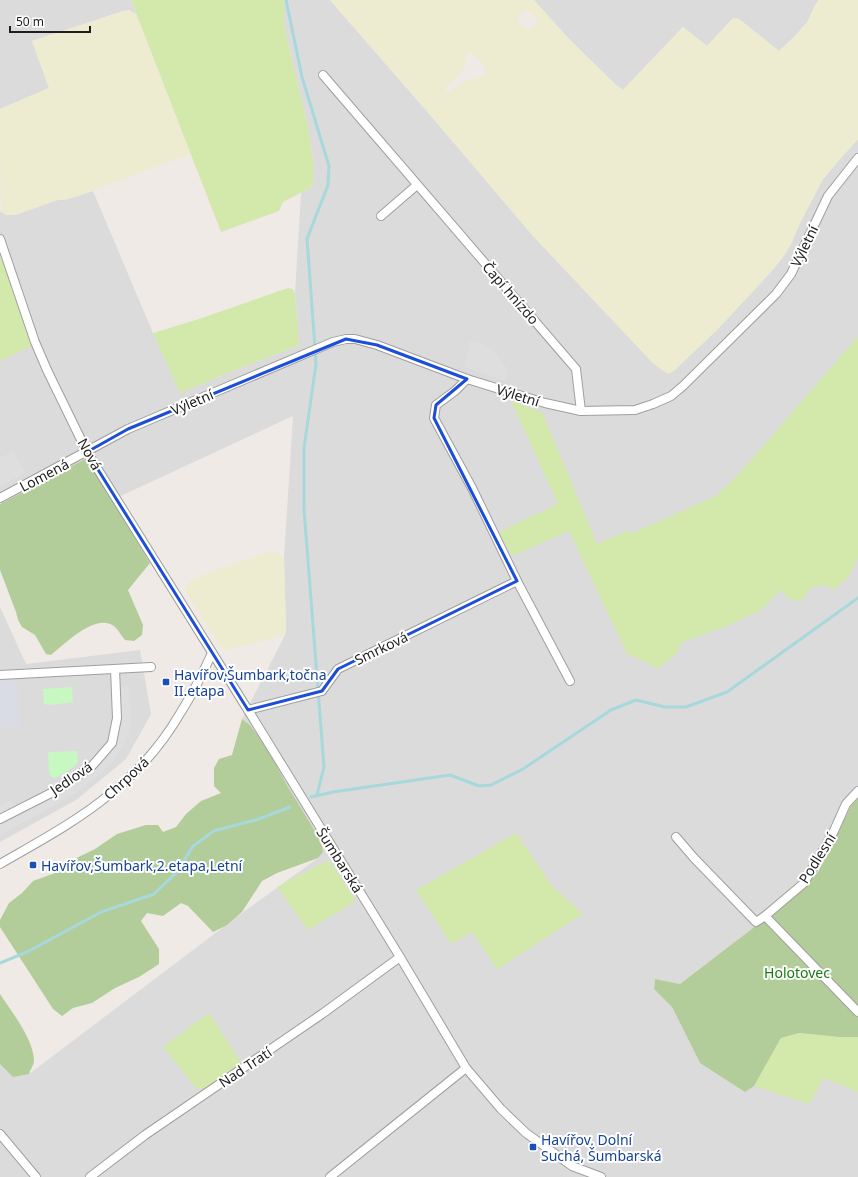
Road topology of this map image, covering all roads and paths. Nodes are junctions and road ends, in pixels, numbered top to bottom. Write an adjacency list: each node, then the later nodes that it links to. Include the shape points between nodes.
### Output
1 (323, 75): 3 (street, Čapí hnízdo)
2 (858, 158): 7 (street, Výletní, via 828,196 791,274 776,294 683,386 671,396 636,410)
3 (417, 185): 4 (street); 7 (street, Čapí hnízdo, via 576,368)
4 (381, 216)
5 (0, 239): 8 (street, Nová, via 35,342)
6 (467, 379): 7 (street, Výletní, via 545,403); 8 (street, Výletní, via 377,345 346,339 333,342 128,429); 10 (street, via 436,405 434,418 472,488)
7 (581, 411)
8 (87, 452): 9 (street, Lomená); 11 (street, Nová)
9 (0, 498)
10 (517, 581): 15 (street); 16 (street, Smrková, via 338,669 322,691)
11 (212, 653): 16 (street, Šumbarská); 20 (street, Chrpová, via 182,712 147,759 130,776 79,817)
12 (151, 667): 13 (street)
13 (115, 669): 14 (street); 18 (street, Jedlová, via 117,718 112,743 92,766 55,791)
14 (0, 675)
15 (570, 681)
16 (248, 710): 22 (street, Šumbarská)
17 (858, 791): 21 (street, Podlesní, via 846,804 833,833 804,883)
18 (0, 819)
19 (676, 837): 21 (street, via 756,922)
20 (0, 864)
21 (765, 916): 23 (street)
22 (400, 957): 24 (street, Šumbarská); 27 (street, Nad Tratí, via 322,1014 145,1135)
23 (858, 1012)
24 (466, 1068): 28 (street); 29 (street, Šumbarská, via 501,1109 526,1133 572,1166)
25 (0, 1134): 26 (street)
26 (36, 1177)
27 (90, 1177)
28 (330, 1177)
29 (601, 1177)

